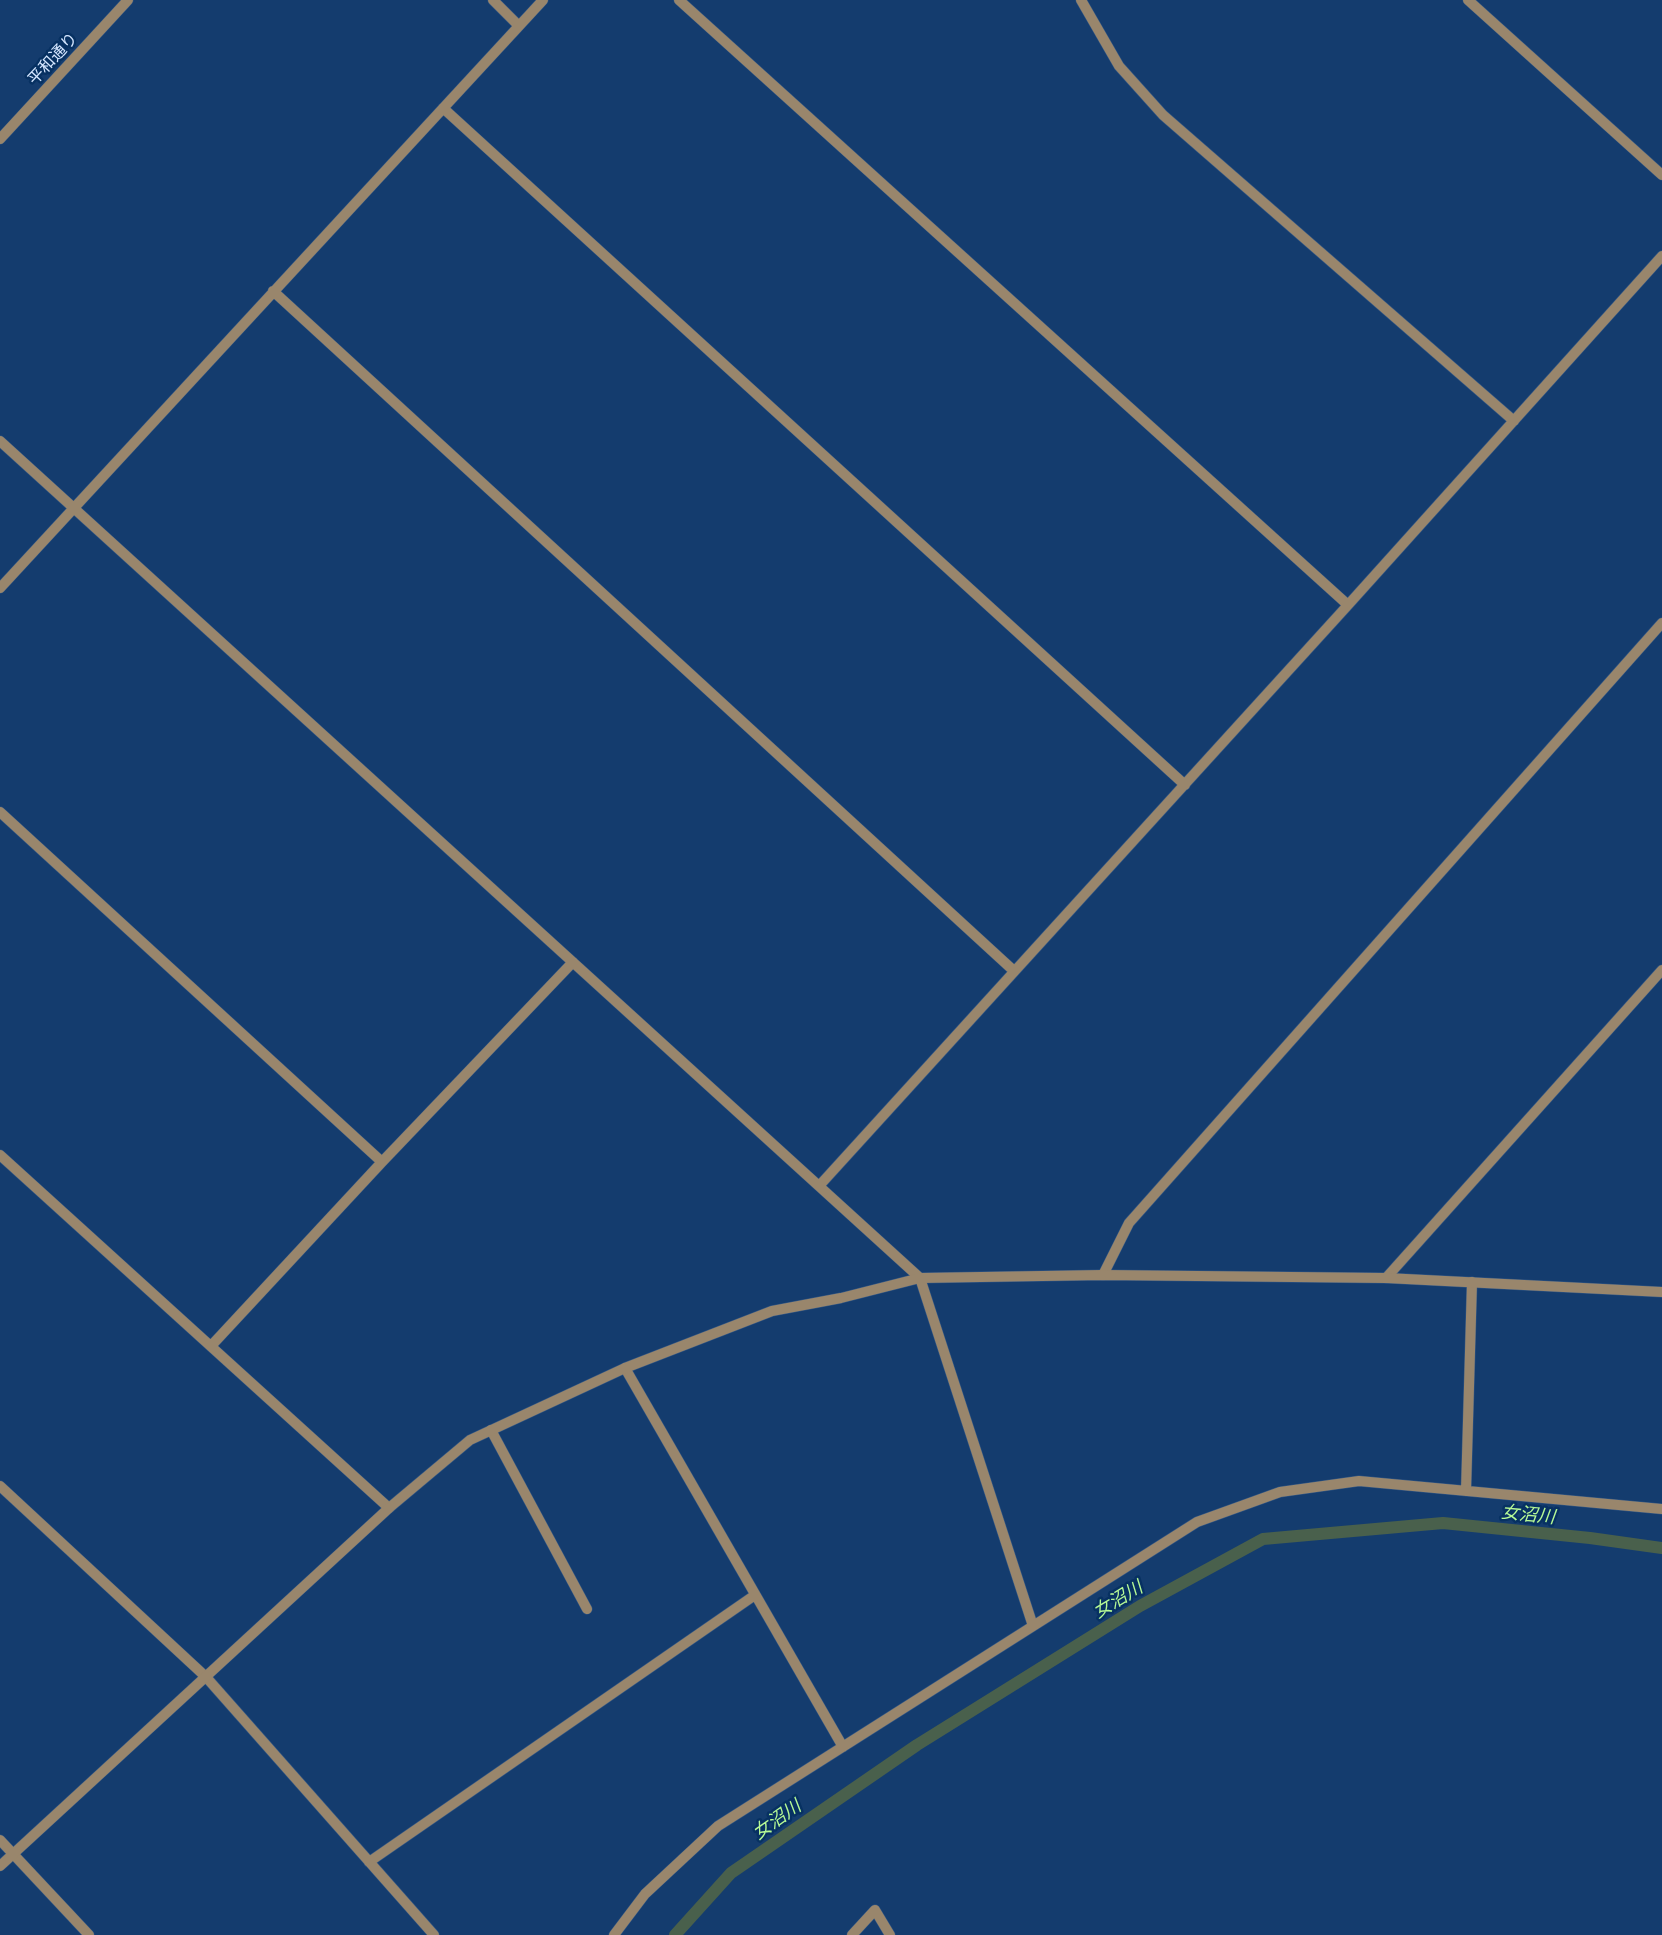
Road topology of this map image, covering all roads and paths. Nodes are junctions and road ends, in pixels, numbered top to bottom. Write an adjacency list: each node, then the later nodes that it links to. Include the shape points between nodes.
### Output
1 (128, 0): 9 (street, 平和通り)
2 (493, 0): 7 (street)
3 (543, 0): 7 (street)
4 (679, 0): 17 (street)
5 (1081, 0): 13 (street, via 1119,66 1163,114)
6 (1468, 0): 10 (street)
7 (519, 26): 8 (street)
8 (443, 108): 12 (street); 19 (street)
9 (0, 139)
10 (1662, 175)
11 (1662, 256): 13 (street)
12 (273, 291): 15 (street); 23 (street)
13 (1514, 421): 17 (street)
14 (0, 441): 15 (street)
15 (73, 507): 16 (street); 21 (street)
16 (0, 588)
17 (1348, 605): 19 (street)
18 (1662, 623): 27 (street, via 1129,1223)
19 (1185, 785): 23 (street)
20 (0, 812): 25 (street)
21 (572, 962): 25 (street); 26 (street)
22 (1662, 970): 29 (street)
23 (1014, 971): 26 (street)
24 (0, 1155): 32 (street)
25 (382, 1162): 32 (street)
26 (819, 1186): 28 (street)
27 (1103, 1275): 28 (street); 29 (street)
28 (920, 1278): 33 (street, via 772,1311); 41 (street)
29 (1386, 1278): 30 (street)
30 (1472, 1282): 31 (street); 36 (street)
31 (1662, 1292)
32 (211, 1346): 37 (street)
33 (625, 1368): 34 (street); 39 (street)
34 (491, 1430): 37 (street, via 470,1440); 40 (street)
35 (0, 1486): 42 (street)
36 (1466, 1491): 38 (street); 41 (street, via 1359,1481 1280,1492 1197,1522)
37 (389, 1508): 42 (street)
38 (1662, 1509)
39 (755, 1595): 43 (street); 46 (street)
40 (587, 1609)
41 (1033, 1626): 43 (street)
42 (206, 1677): 45 (street); 46 (street)
43 (843, 1747): 50 (street, via 718,1826 645,1894)
44 (0, 1840): 45 (street)
45 (14, 1853): 47 (street); 48 (street)
46 (369, 1862): 49 (street)
47 (0, 1866)
48 (89, 1935)
49 (434, 1935)
50 (614, 1935)
51 (852, 1935): 52 (street, via 875,1910)
52 (890, 1935)

